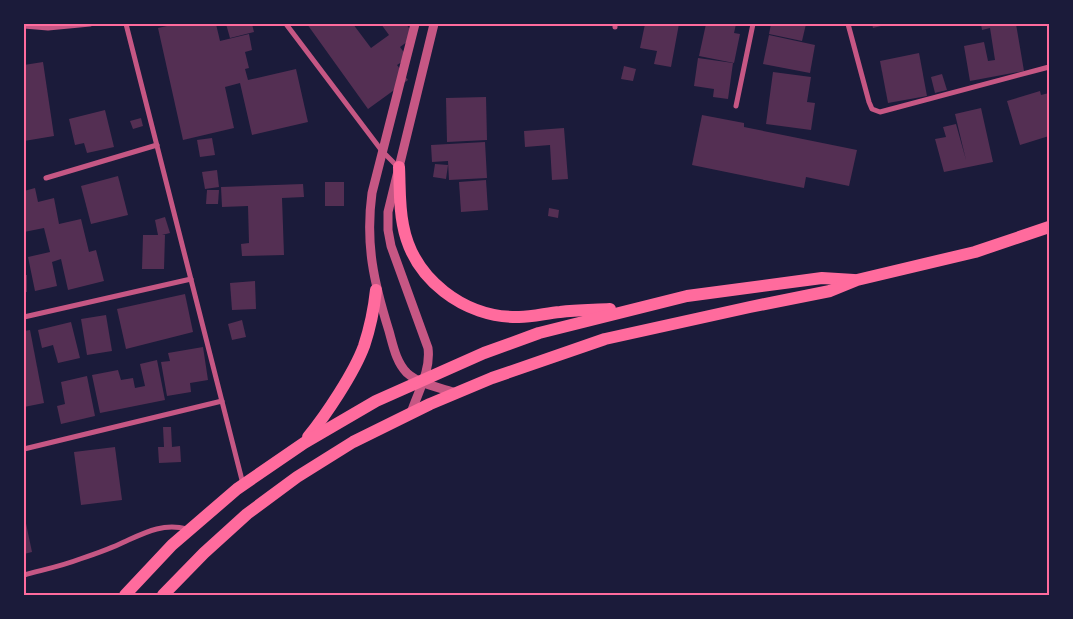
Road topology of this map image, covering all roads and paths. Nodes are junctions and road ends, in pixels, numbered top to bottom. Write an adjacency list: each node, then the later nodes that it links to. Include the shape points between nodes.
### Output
1 (90, 24): 8 (street, via 48,28)
2 (126, 24): 11 (street)
3 (286, 24): 12 (street)
4 (414, 24): 12 (street)
5 (434, 24): 13 (street)
6 (753, 24): 10 (street)
7 (848, 24): 9 (street, via 869,102 872,109 880,112)
8 (24, 26)
9 (1049, 67)
10 (736, 106)
11 (157, 146): 14 (street); 16 (street)
12 (382, 151): 13 (street); 18 (street, via 369,218)
13 (399, 168): 19 (main road, via 403,225 410,247 420,266 449,297 485,312 519,317); 21 (street, via 388,212 388,230 428,348 429,361)
14 (46, 178)
15 (1049, 226): 17 (main road, via 975,252)
16 (191, 279): 20 (street); 23 (street)
17 (857, 280): 19 (main road, via 822,278 687,296); 22 (main road, via 830,291 605,339)
18 (376, 290): 21 (street, via 401,365 413,377); 25 (main road, via 363,347 340,390)
19 (635, 308): 21 (main road, via 539,333 484,353)
20 (24, 317)
21 (423, 381): 22 (street); 24 (street); 25 (main road, via 376,401)
22 (456, 393): 24 (main road)
23 (222, 401): 26 (street); 27 (street)
24 (410, 413): 31 (main road, via 353,442 297,477 247,514)
25 (304, 443): 27 (main road)
26 (24, 449)
27 (244, 485): 28 (main road)
28 (190, 530): 29 (street, via 163,527 77,560); 30 (main road)
29 (24, 575)
30 (125, 595)
31 (163, 595)

